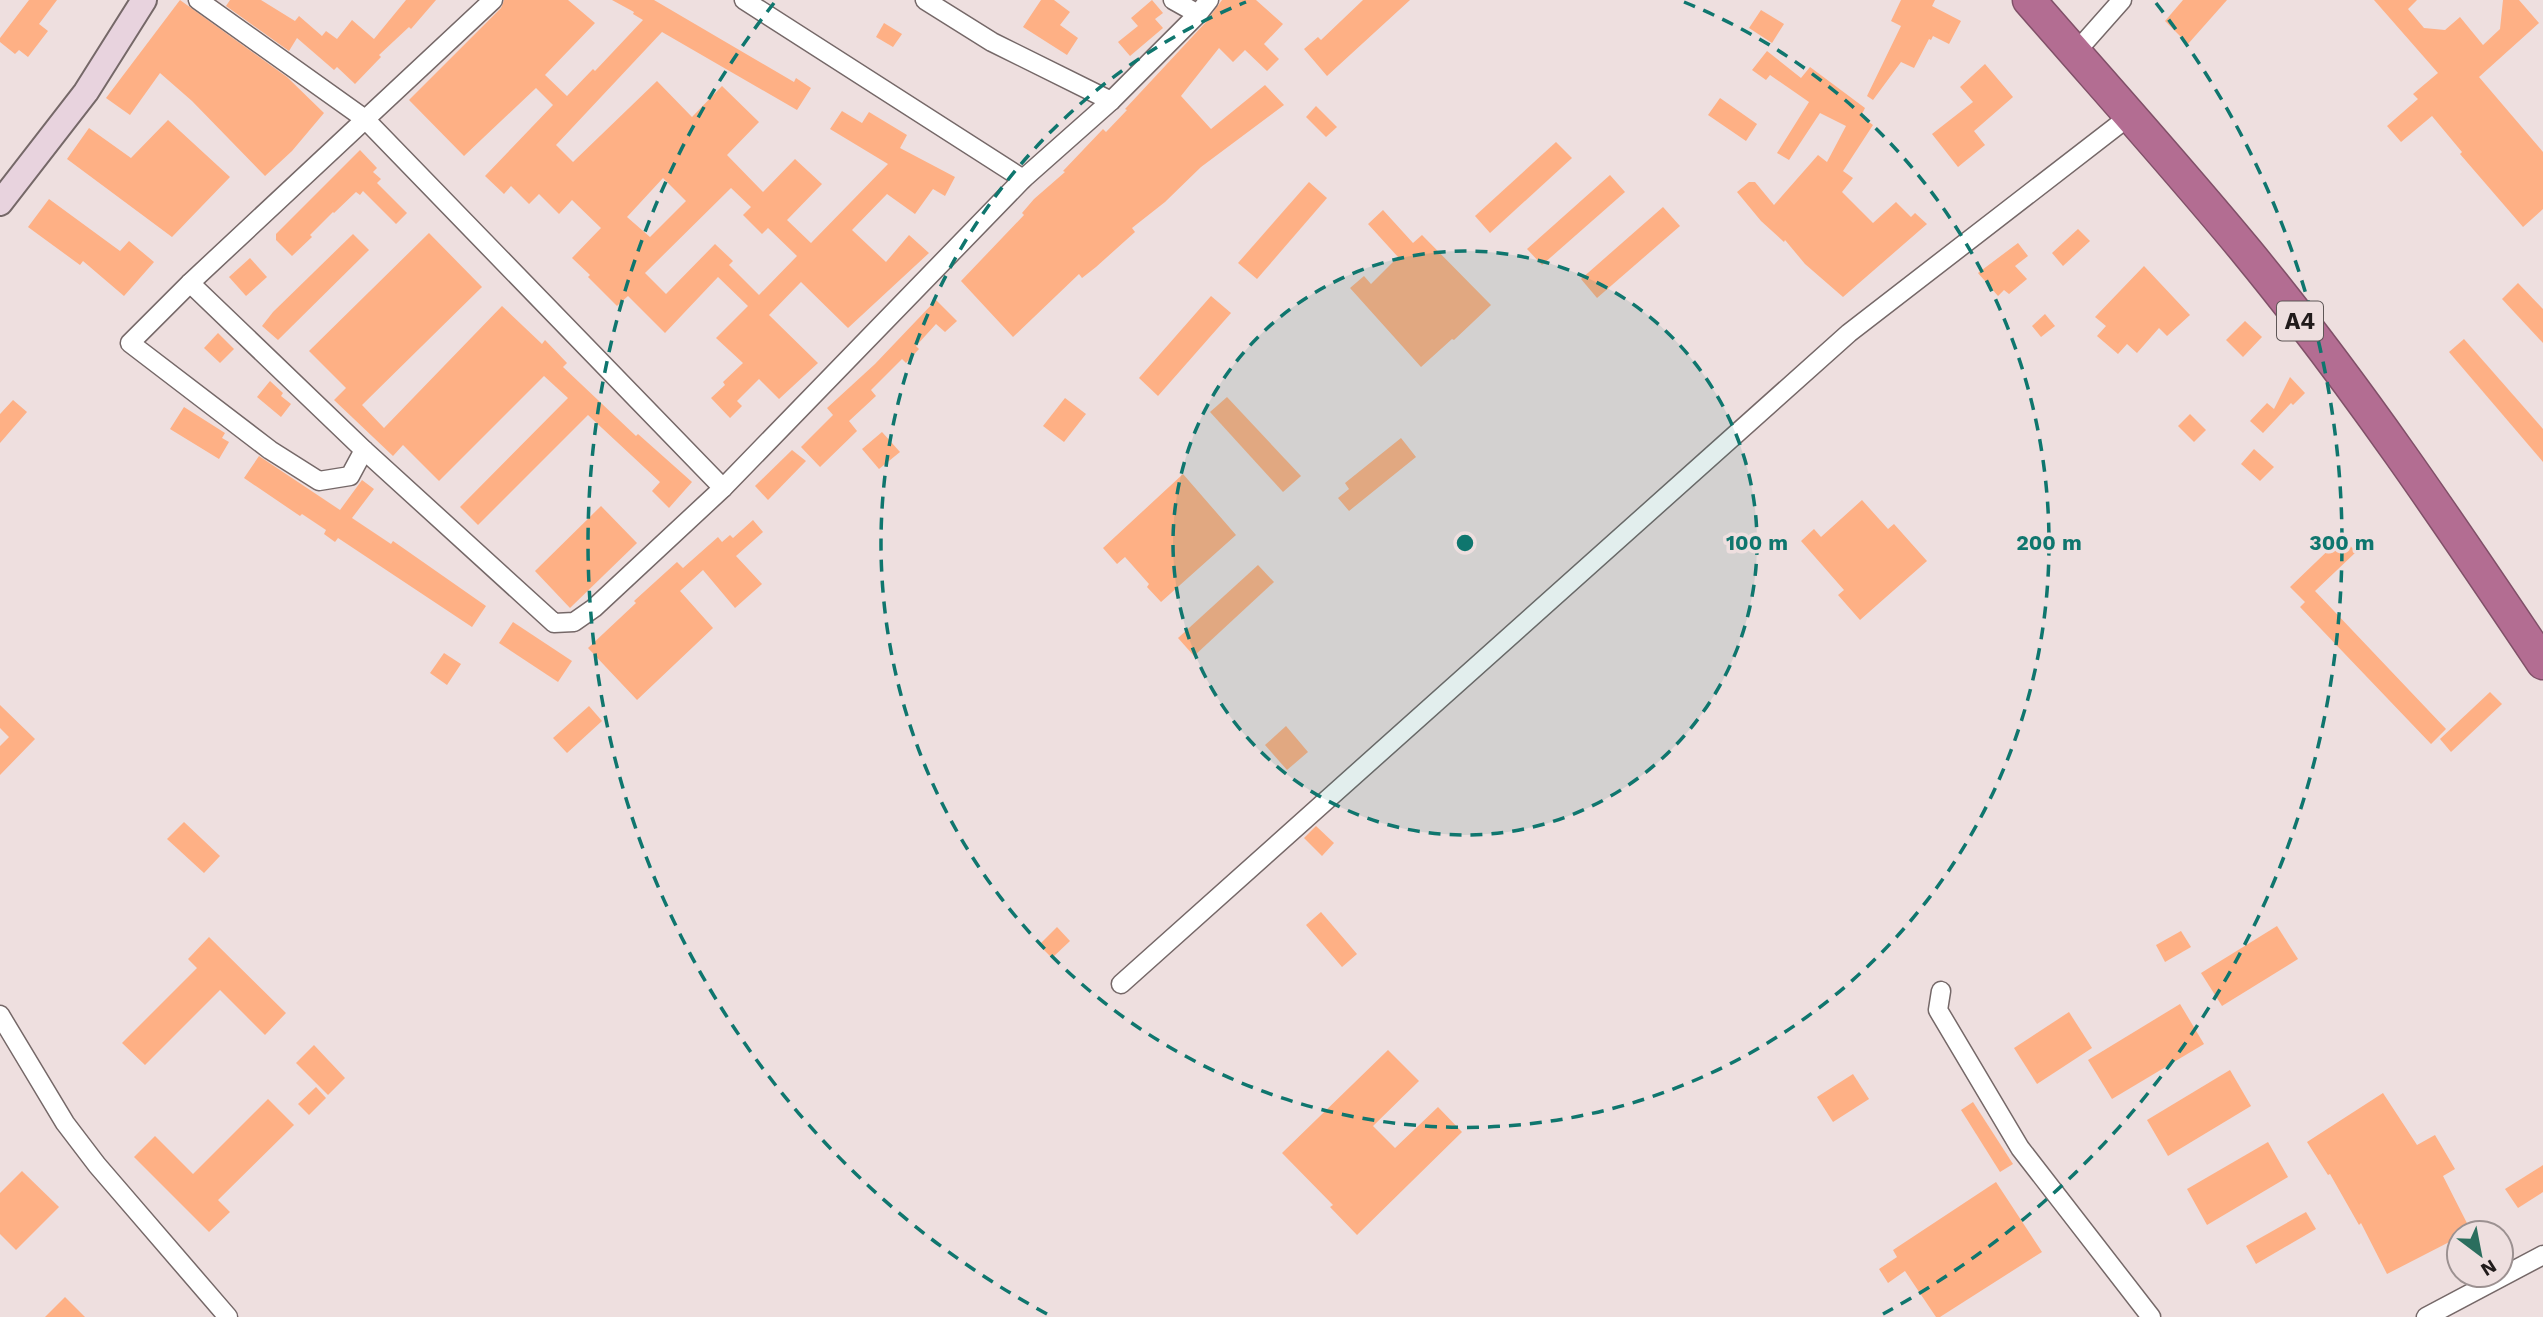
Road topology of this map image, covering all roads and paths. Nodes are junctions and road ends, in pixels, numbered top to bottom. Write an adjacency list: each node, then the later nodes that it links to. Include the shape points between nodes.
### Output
1 (144, 0): 15 (street, via 86,92)
2 (198, 0): 13 (street)
3 (493, 0): 13 (street)
4 (744, 0): 14 (street)
5 (925, 0): 11 (street, via 992,42)
6 (1173, 0): 9 (street)
7 (2029, 0): 10 (highway, A4)
8 (2122, 0): 10 (street)
9 (1204, 7): 11 (street)
10 (2075, 53): 12 (highway, A4)
11 (1111, 101): 14 (street)
12 (2131, 115): 19 (highway, A4, via 2248,253 2366,408); 20 (street, via 1849,333)
13 (365, 119): 16 (street); 18 (street)
14 (1023, 179): 18 (street)
15 (0, 203)
16 (190, 283): 17 (street); 17 (street, via 130,343 270,450 319,481 350,476)
17 (364, 450): 18 (street, via 554,623 574,622 594,608)
18 (723, 488)
19 (2543, 663)
20 (1121, 984)
21 (1941, 991): 25 (street, via 1938,1010 2020,1148)
22 (0, 1015): 24 (street, via 65,1123)
23 (2543, 1255): 26 (street)
24 (228, 1317)
25 (2151, 1317)
26 (2426, 1317)

